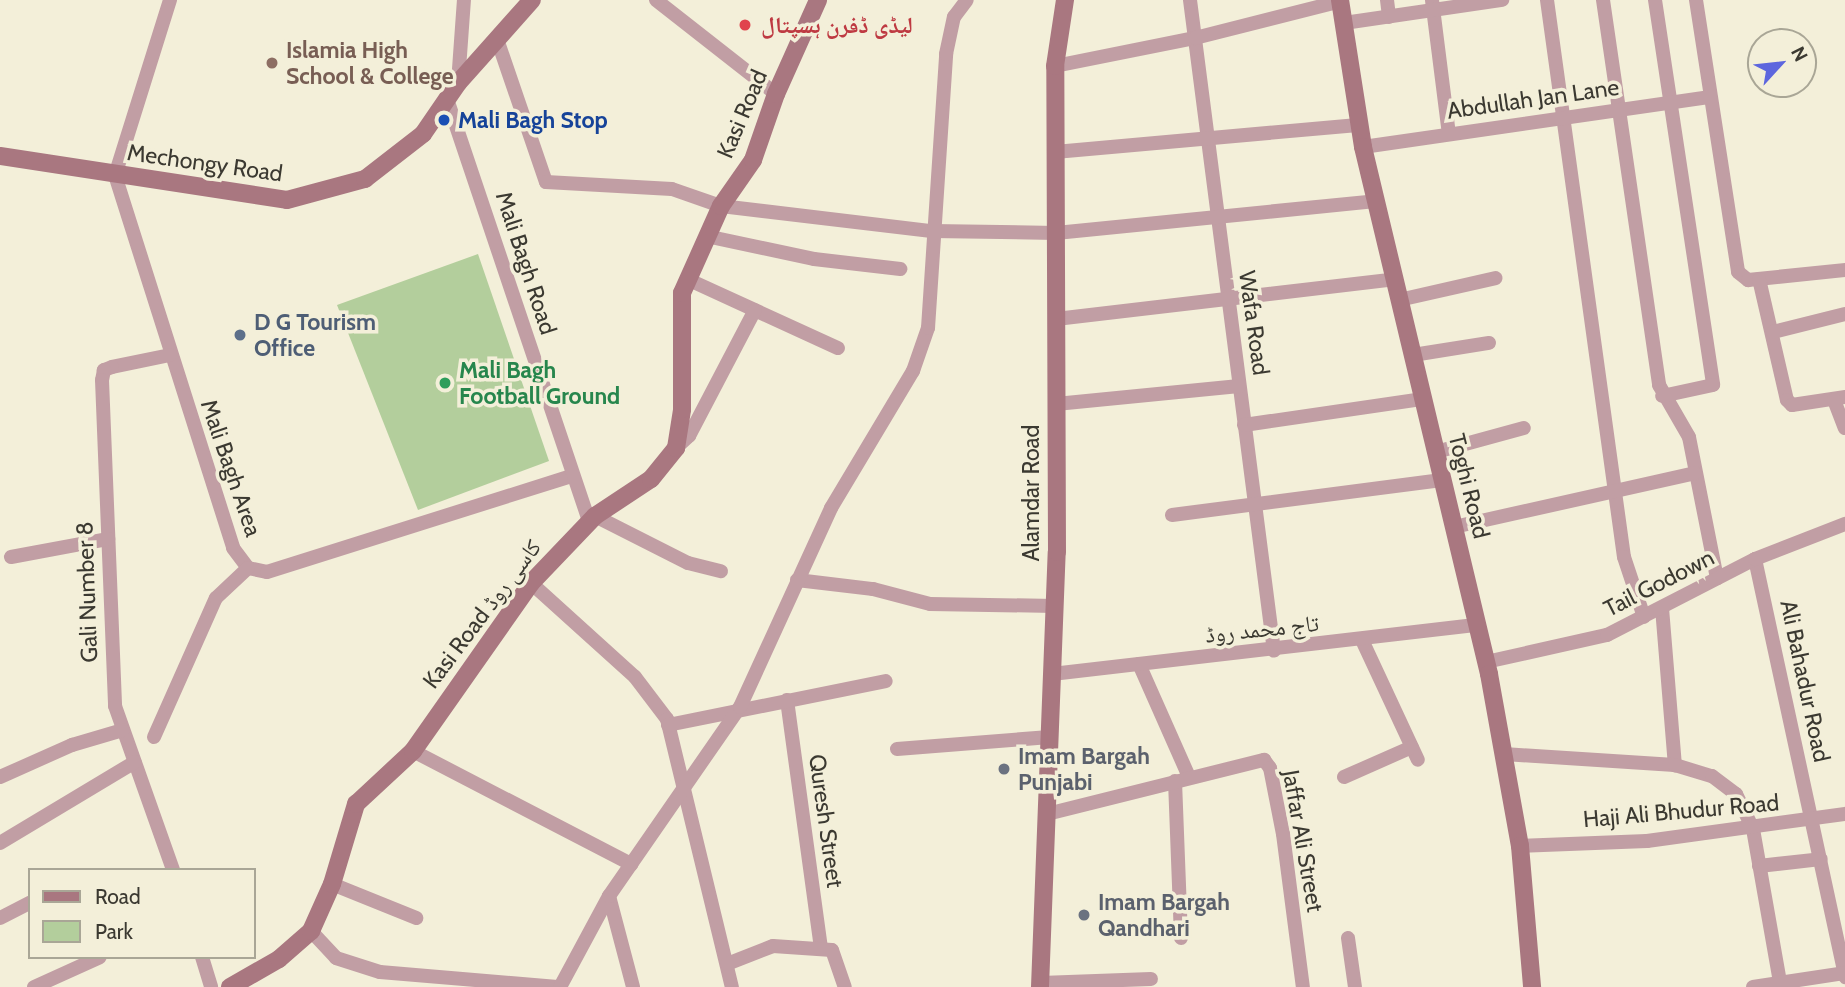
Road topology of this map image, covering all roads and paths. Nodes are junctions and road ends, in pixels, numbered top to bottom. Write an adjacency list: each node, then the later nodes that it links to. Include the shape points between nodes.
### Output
1 (170, 0): 35 (street)
2 (464, 0): 22 (street)
3 (656, 0): 23 (street)
4 (818, 0): 23 (street, Kasi Road)
5 (967, 0): 39 (street, via 954,17 946,54)
6 (1065, 0): 21 (street, Alamdar Road)
7 (1190, 0): 19 (street, Wafa Road)
8 (1340, 0): 18 (street, Toghi Road); 19 (street)
9 (1387, 0): 17 (street)
10 (1502, 0): 16 (street)
11 (1547, 0): 28 (street)
12 (1603, 0): 27 (street)
13 (1655, 0): 26 (street)
14 (1696, 0): 24 (street)
15 (526, 4): 20 (street, Mechongy Road)
16 (1432, 5): 17 (street); 30 (street)
17 (1389, 17): 18 (street)
18 (1344, 23): 29 (street, Toghi Road)
19 (1195, 38): 21 (street); 31 (street, Wafa Road)
20 (498, 41): 22 (street, Mechongy Road); 37 (street, via 546,182 672,189)
21 (1055, 66): 33 (street, Alamdar Road)
22 (458, 83): 25 (street, Mechongy Road)
23 (776, 94): 37 (street, Kasi Road, via 753,160)
24 (1710, 97): 26 (street, Abdullah Jan Lane); 47 (street, via 1741,277)
25 (447, 99): 35 (street, Mechongy Road, via 423,135 365,179 287,200); 69 (street, Mali Bagh Road)
26 (1673, 103): 27 (street, Abdullah Jan Lane); 59 (street, via 1713,384)
27 (1620, 108): 28 (street, Abdullah Jan Lane); 59 (street)
28 (1564, 117): 30 (street, Abdullah Jan Lane); 71 (street)
29 (1359, 125): 31 (street); 32 (street, Toghi Road)
30 (1449, 134): 32 (street, Abdullah Jan Lane)
31 (1206, 138): 33 (street); 38 (street, Wafa Road)
32 (1363, 147): 36 (street, Toghi Road)
33 (1055, 152): 40 (street, Alamdar Road)
34 (0, 156): 35 (street, Mechongy Road)
35 (115, 175): 56 (street, Mali Bagh Area)
36 (1375, 201): 38 (street); 46 (street, Toghi Road)
37 (721, 206): 39 (street); 41 (street)
38 (1217, 218): 40 (street); 49 (street, Wafa Road)
39 (933, 231): 40 (street); 83 (street, via 928,328 913,371 831,508)
40 (1056, 233): 52 (street, Alamdar Road)
41 (706, 236): 42 (street, via 814,259); 45 (street)
42 (900, 269)
43 (1845, 270): 47 (street)
44 (1496, 278): 48 (street)
45 (687, 279): 50 (street); 66 (street, via 682,293 682,409)
46 (1394, 279): 48 (street, Toghi Road); 49 (street)
47 (1759, 279): 53 (street)
48 (1399, 300): 57 (street, Toghi Road)
49 (1228, 301): 52 (street); 58 (street, Wafa Road)
50 (755, 310): 55 (street); 66 (street, via 689,436)
51 (1845, 314): 53 (street)
52 (1056, 318): 62 (street, Alamdar Road)
53 (1773, 332): 61 (street, via 1787,400 1792,405)
54 (1489, 343): 57 (street)
55 (838, 348)
56 (170, 355): 77 (street, Gali Number 8, via 104,370); 80 (street, Mali Bagh Area, via 233,548)
57 (1413, 355): 60 (street, Toghi Road)
58 (1239, 386): 62 (street); 63 (street, Wafa Road)
59 (1662, 396): 68 (street, via 1689,437)
60 (1423, 399): 63 (street); 67 (street, Toghi Road)
61 (1839, 399): 65 (street)
62 (1056, 404): 85 (street, Alamdar Road)
63 (1244, 425): 72 (street, Wafa Road)
64 (1524, 428): 67 (street)
65 (1845, 428)
66 (676, 448): 74 (street, Kasi Road کاسی روڈ, via 651,479)
67 (1436, 452): 70 (street, Toghi Road)
68 (1695, 473): 71 (street); 82 (street)
69 (572, 476): 74 (street, Mali Bagh Road); 80 (street, Mali Bagh Area, via 267,572)
70 (1442, 480): 72 (street); 76 (street, Toghi Road)
71 (1617, 490): 76 (street); 87 (street, via 1624,558)
72 (1256, 505): 73 (street); 90 (street, Wafa Road)
73 (1172, 515)
74 (592, 519): 81 (street, via 688,563); 84 (street, Kasi Road کاسی روڈ)
75 (1844, 526): 79 (street, Tail Godown)
76 (1454, 527): 88 (street, Toghi Road)
77 (108, 539): 78 (street); 98 (street, Gali Number 8, via 115,706)
78 (11, 556)
79 (1755, 559): 82 (street, Tail Godown); 112 (street, Ali Bahadur Road)
80 (248, 568): 99 (street, via 216,598)
81 (721, 571)
82 (1717, 578): 86 (street, Tail Godown)
83 (797, 580): 85 (street, via 873,589 930,604); 96 (street)
84 (531, 583): 97 (street, via 635,677); 102 (street, Kasi Road کاسی روڈ)
85 (1055, 606): 93 (street, Alamdar Road)
86 (1662, 608): 87 (street, Tail Godown); 105 (street)
87 (1644, 617): 91 (street, Tail Godown, via 1606,635)
88 (1477, 625): 89 (street, تاج محمد روڈ); 91 (street, Toghi Road)
89 (1363, 640): 90 (street, تاج محمد روڈ); 107 (street, via 1415,753)
90 (1274, 651): 92 (street, تاج محمد روڈ)
91 (1486, 662): 103 (street, Toghi Road)
92 (1139, 664): 93 (street, تاج محمد روڈ); 108 (street)
93 (1052, 674): 100 (street, Alamdar Road)
94 (886, 681): 95 (street)
95 (787, 700): 96 (street); 128 (street, Quresh Street)
96 (740, 707): 97 (street); 109 (street)
97 (668, 724): 109 (street)
98 (123, 730): 104 (street, Gali Number 8); 106 (street, via 72,745)
99 (154, 737)
100 (1050, 737): 101 (street); 110 (street, Alamdar Road)
101 (897, 749)
102 (413, 751): 117 (street); 120 (street, Kasi Road کاسی روڈ, via 356,804)
103 (1504, 754): 105 (street); 115 (street, Toghi Road)
104 (135, 762): 114 (street); 119 (street, Gali Number 8)
105 (1675, 765): 113 (street, via 1712,776 1736,794)
106 (0, 777)
107 (1344, 777)
108 (1182, 779): 110 (street, Jaffar Ali Street); 126 (street); 143 (street, Jaffar Ali Street, via 1254,760 1264,760 1270,768)
109 (682, 787): 117 (street); 131 (street)
110 (1047, 814): 134 (street, Alamdar Road)
111 (1845, 814): 112 (street, Haji Ali Bhudur Road)
112 (1812, 820): 113 (street, Haji Ali Bhudur Road); 116 (street, Ali Bahadur Road)
113 (1753, 829): 115 (street, Haji Ali Bhudur Road, via 1647,841); 118 (street)
114 (0, 843)
115 (1520, 846): 145 (street, Toghi Road)
116 (1821, 859): 118 (street); 132 (street, Ali Bahadur Road)
117 (631, 864): 121 (street)
118 (1759, 866): 135 (street)
119 (172, 868)
120 (332, 884): 124 (street); 125 (street, Kasi Road کاسی روڈ)
121 (609, 896): 139 (street); 140 (street)
122 (28, 904): 123 (street)
123 (0, 918)
124 (416, 918)
125 (311, 931): 138 (street, Kasi Road کاسی روڈ, via 279,959); 139 (street, via 336,958 380,972)
126 (1181, 938)
127 (1348, 938): 144 (street)
128 (821, 949): 131 (street, via 773,946); 142 (street, via 832,950)
129 (96, 959): 136 (street)
130 (203, 959): 137 (street)
131 (727, 964): 141 (street)
132 (1845, 975): 135 (street)
133 (1151, 979): 134 (street)
134 (1040, 985)
135 (1781, 986): 146 (street)
136 (34, 987)
137 (211, 987)
138 (230, 987)
139 (560, 987)
140 (633, 987)
141 (732, 987)
142 (845, 987)
143 (1304, 987)
144 (1355, 987)
145 (1532, 987)
146 (1753, 987)

